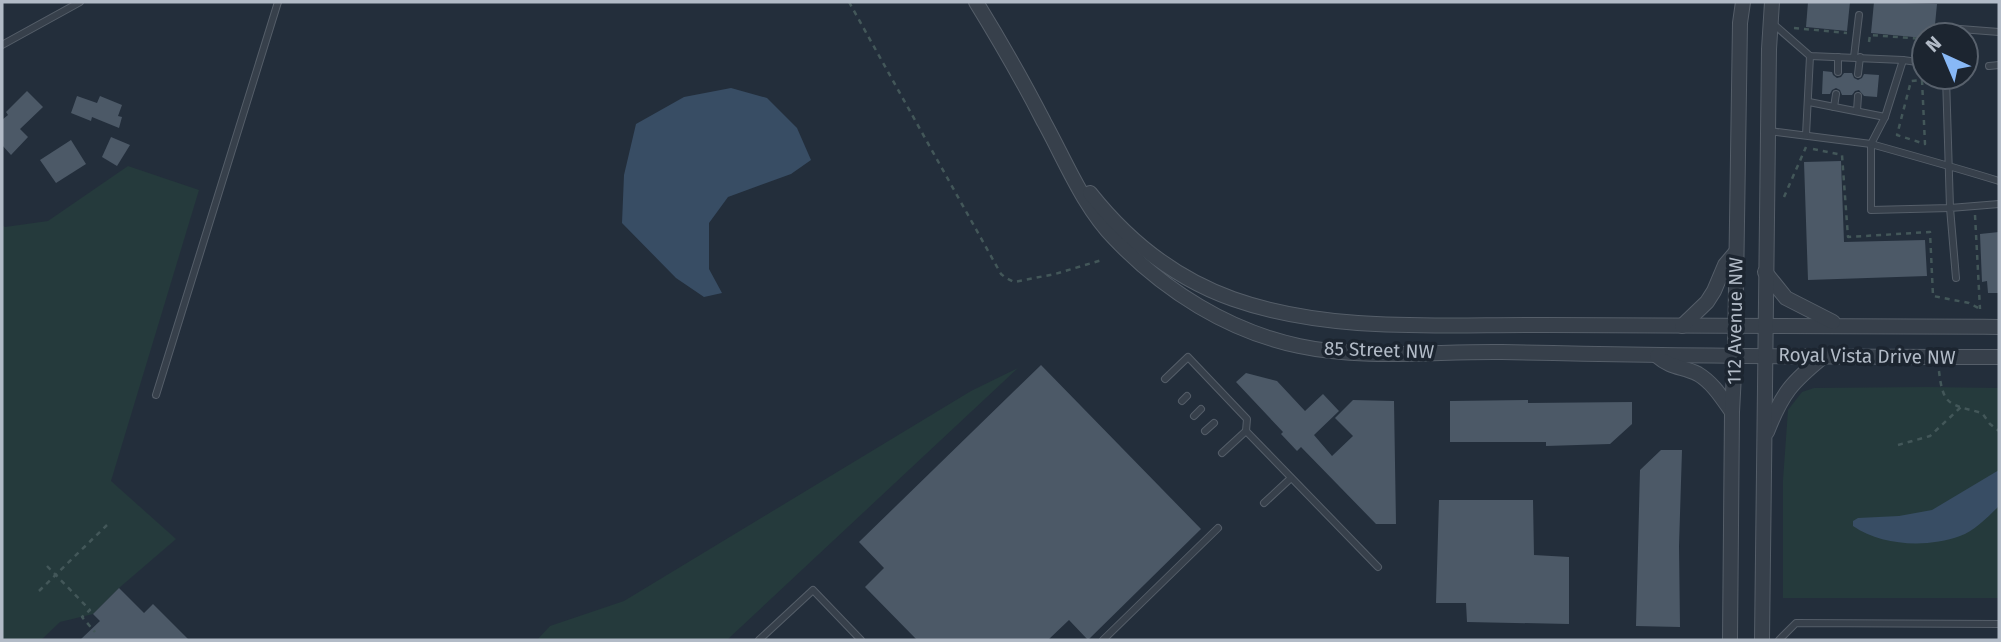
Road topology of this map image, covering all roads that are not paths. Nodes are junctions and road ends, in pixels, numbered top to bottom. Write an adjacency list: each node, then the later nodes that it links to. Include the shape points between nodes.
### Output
1 (80, 2): 10 (lane)
2 (278, 2): 49 (lane)
3 (976, 2): 30 (street, 85 Street NW)
4 (1742, 2): 35 (street, 112 Avenue NW)
5 (1772, 2): 7 (street, 112 Avenue NW)
6 (1859, 15): 13 (lane)
7 (1770, 22): 11 (lane); 27 (street, 112 Avenue NW)
8 (1980, 31): 9 (lane)
9 (1999, 32)
10 (2, 45)
11 (1810, 56): 12 (lane); 23 (lane)
12 (1838, 57): 13 (lane); 18 (lane)
13 (1857, 57): 14 (lane); 19 (lane)
14 (1903, 60): 15 (lane); 26 (lane)
15 (1910, 61)
16 (1989, 65): 17 (lane)
17 (1999, 65)
18 (1838, 72)
19 (1858, 74)
20 (1946, 91): 31 (lane)
21 (1836, 94): 24 (lane)
22 (1858, 96): 25 (lane)
23 (1809, 102): 24 (lane); 28 (lane)
24 (1834, 107): 25 (lane)
25 (1857, 111): 26 (lane)
26 (1885, 117): 29 (lane)
27 (1768, 131): 28 (lane); 36 (street, 112 Avenue NW)
28 (1806, 135): 29 (lane)
29 (1871, 144): 31 (lane); 34 (lane, via 1871,210)
30 (1060, 152): 41 (street, 85 Street NW, via 1111,218 1158,261 1204,287 1278,312 1359,323); 45 (street, 85 Street NW, via 1094,214 1134,258 1184,298 1264,335 1336,352)
31 (1948, 166): 32 (lane); 34 (lane)
32 (1999, 181)
33 (1999, 204): 34 (lane)
34 (1950, 208): 37 (lane)
35 (1736, 252): 38 (street, 112 Avenue NW); 41 (street, via 1707,302)
36 (1765, 272): 39 (street, 112 Avenue NW); 40 (street, via 1786,298)
37 (1956, 278)
38 (1736, 324): 39 (street, Royal Vista Drive NW); 41 (street, 85 Street NW); 43 (street, 112 Avenue NW)
39 (1765, 325): 40 (street, Royal Vista Drive NW); 44 (street, 112 Avenue NW)
40 (1840, 325): 42 (street, Royal Vista Drive NW)
41 (1682, 326)
42 (1999, 327)
43 (1735, 355): 44 (street, Royal Vista Drive NW); 45 (street, 85 Street NW); 51 (street, 112 Avenue NW)
44 (1765, 355): 46 (street, Royal Vista Drive NW); 56 (street, 112 Avenue NW)
45 (1657, 356): 51 (street, via 1668,365 1699,375)
46 (1824, 356): 47 (street, Royal Vista Drive NW); 56 (street, via 1784,394)
47 (1999, 357)
48 (1165, 379): 55 (lane, via 1188,357 1204,379 1247,419)
49 (156, 395)
50 (1201, 409): 52 (lane)
51 (1732, 412): 66 (street, 112 Avenue NW)
52 (1194, 416)
53 (1214, 423): 54 (lane)
54 (1205, 431)
55 (1246, 431): 57 (lane); 58 (lane)
56 (1764, 439): 67 (street, 112 Avenue NW)
57 (1222, 453)
58 (1291, 478): 59 (lane); 61 (lane)
59 (1264, 503)
60 (1218, 528): 65 (lane)
61 (1378, 567)
62 (1999, 624): 68 (lane, via 1796,623)
63 (759, 640): 64 (lane, via 813,590)
64 (861, 640)
65 (1103, 640)
66 (1731, 640)
67 (1762, 640)
68 (1779, 640)

